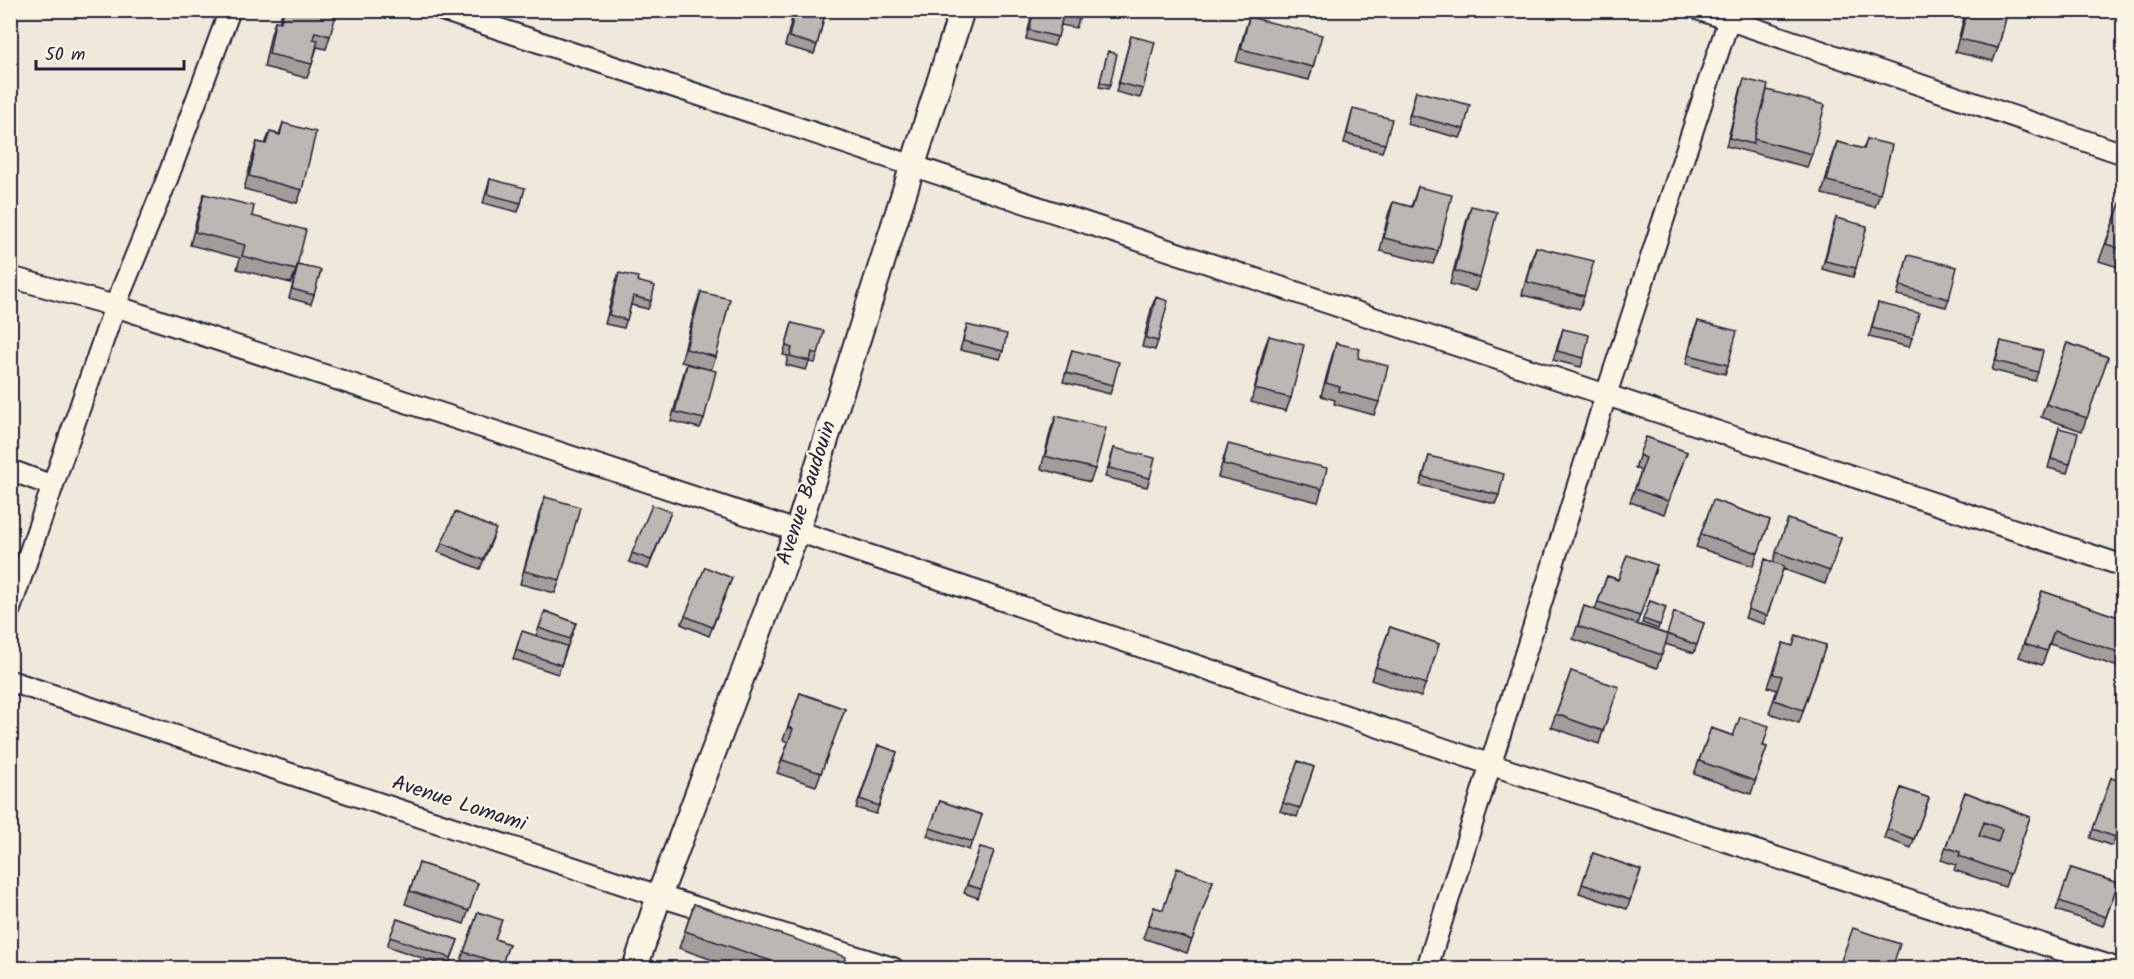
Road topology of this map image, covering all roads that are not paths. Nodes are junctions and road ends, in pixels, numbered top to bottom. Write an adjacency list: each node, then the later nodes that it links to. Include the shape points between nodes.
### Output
1 (230, 10): 9 (street)
2 (442, 10): 7 (street)
3 (962, 10): 7 (street, Avenue Baudouin)
4 (1700, 10): 5 (street)
5 (1731, 15): 6 (street); 10 (street)
6 (2124, 154)
7 (913, 166): 10 (street); 13 (street, Avenue Baudouin)
8 (10, 277): 9 (street)
9 (115, 306): 12 (street); 13 (street)
10 (1606, 395): 14 (street); 17 (street)
11 (10, 470): 12 (street)
12 (53, 486): 15 (street)
13 (796, 531): 17 (street); 18 (street, Avenue Baudouin)
14 (2124, 566)
15 (10, 609)
16 (10, 681): 18 (street, Avenue Lomami)
17 (1492, 765): 21 (street); 22 (street)
18 (659, 896): 19 (street, Avenue Baudouin); 20 (street, Avenue Lomami)
19 (635, 969)
20 (893, 969)
21 (1427, 969)
22 (2116, 969)

